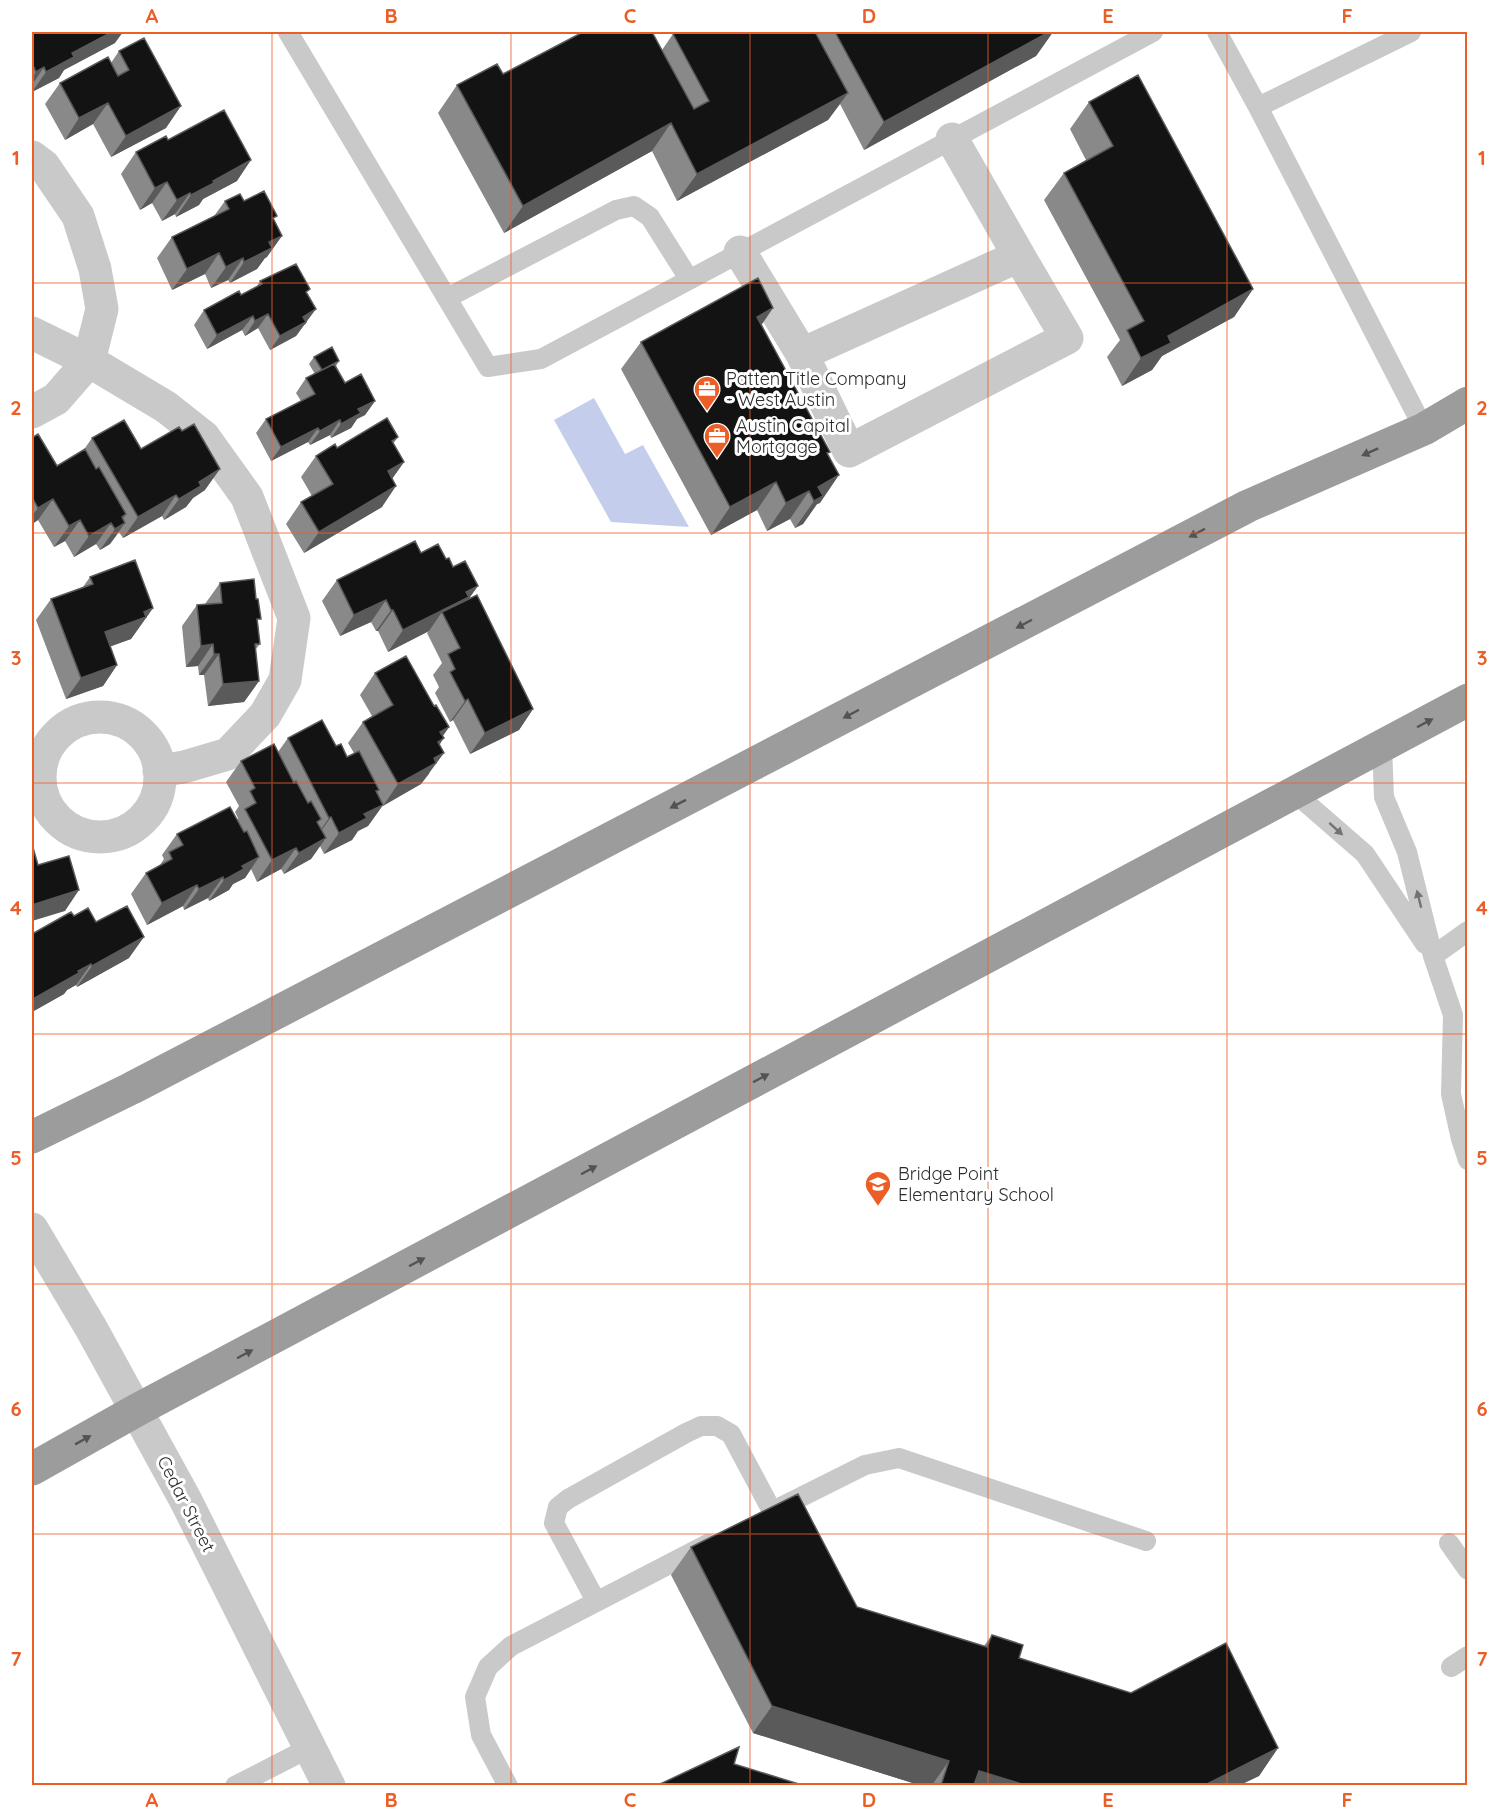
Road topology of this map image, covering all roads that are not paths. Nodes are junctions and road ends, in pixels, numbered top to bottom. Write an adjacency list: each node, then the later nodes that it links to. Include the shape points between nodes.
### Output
1 (288, 32): 11 (lane)
2 (1153, 32): 6 (lane)
3 (1216, 32): 5 (lane)
4 (1411, 32): 5 (lane)
5 (1258, 107): 17 (lane)
6 (952, 139): 8 (lane); 9 (street)
7 (32, 157): 14 (street, via 44,165 78,216 95,269 102,309)
8 (740, 252): 10 (lane); 13 (street)
9 (1019, 256): 13 (street); 13 (street, via 1067,338 849,451)
10 (689, 279): 11 (lane, via 650,217 634,206 616,210); 11 (lane, via 541,359 488,367)
11 (447, 298)
12 (32, 333): 14 (street)
13 (801, 354)
14 (89, 361): 16 (street, via 56,399); 20 (street, via 166,407 204,437 247,497 294,618 285,680 265,715 228,754)
15 (1467, 403): 17 (highway)
16 (32, 412)
17 (1424, 429): 24 (highway, one-way to 24, via 1248,506)
18 (1467, 700): 19 (highway, one-way to 18)
19 (1382, 746): 21 (highway); 23 (lane, one-way to 19, via 1407,852 1384,797)
20 (159, 771)
21 (1289, 795): 23 (lane, one-way to 23, via 1304,801 1365,854); 27 (highway, one-way to 21)
22 (1467, 931): 23 (lane)
23 (1433, 956): 25 (lane, via 1453,1015 1451,1094)
24 (32, 1137)
25 (1467, 1160)
26 (32, 1229): 27 (street, Cedar Street)
27 (137, 1410): 28 (highway, one-way to 27); 38 (street, Cedar Street)
28 (32, 1469)
29 (772, 1511): 30 (lane); 32 (lane, via 865,1465 899,1458); 35 (lane, via 731,1434 717,1426 701,1426 686,1433 558,1507 554,1523)
30 (752, 1522)
31 (721, 1537): 35 (lane)
32 (1146, 1542)
33 (1449, 1543): 34 (lane)
34 (1467, 1570)
35 (596, 1602): 41 (lane, via 511,1646 488,1667 475,1697 481,1735)
36 (1467, 1656): 37 (lane)
37 (1451, 1667)
38 (309, 1748): 39 (lane); 40 (street, Cedar Street)
39 (235, 1785)
40 (329, 1785)
41 (508, 1785)

